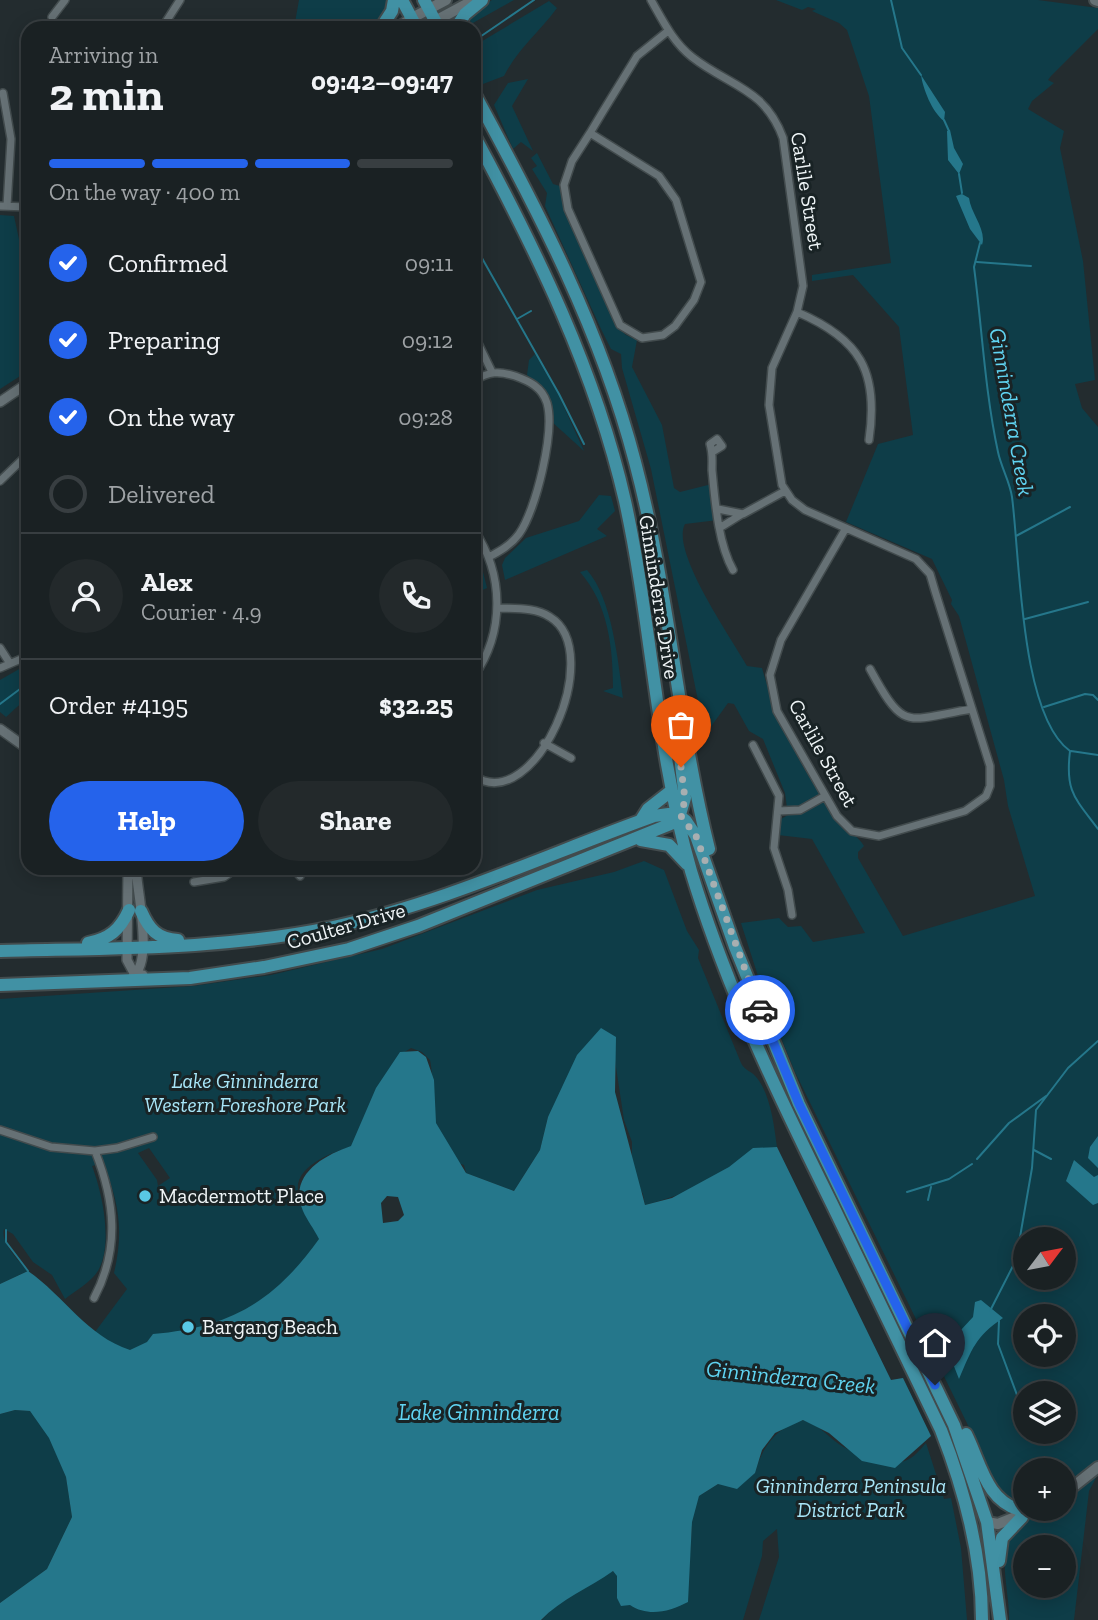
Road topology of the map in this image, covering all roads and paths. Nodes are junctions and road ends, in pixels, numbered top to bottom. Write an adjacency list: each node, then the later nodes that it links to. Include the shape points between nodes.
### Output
1 (65, 0): 10 (street)
2 (180, 0): 11 (street)
3 (394, 0): 12 (main road)
4 (402, 0): 13 (main road)
5 (446, 0): 9 (main road)
6 (474, 0): 9 (main road)
7 (482, 0): 14 (main road)
8 (651, 0): 15 (street, Carlile Street)
9 (432, 14)
10 (52, 17)
11 (167, 21)
12 (385, 21)
13 (415, 21)
14 (460, 21)
15 (668, 31): 18 (street, via 638,56); 21 (street, Carlile Street, via 692,56 758,98 777,123 802,272)
16 (3, 93): 20 (street, via 11,139)
17 (481, 103): 46 (main road, Ginninderra Drive, via 572,282 621,413 652,534)
18 (590, 133): 18 (street, via 567,173 568,209 620,325 642,338 663,335 688,309 701,282 676,200 659,176)
19 (481, 148): 54 (main road, Ginninderra Drive, via 552,287 603,420 636,560)
20 (4, 206)
21 (797, 312): 27 (street, via 835,330 858,356 872,419); 31 (street, Carlile Street, via 772,368 768,390)
22 (481, 349): 23 (street)
23 (492, 372): 24 (street); 37 (street, via 536,385 548,414 539,481 524,526 510,545)
24 (481, 378)
25 (21, 388): 26 (street)
26 (0, 402)
27 (869, 440)
28 (714, 451): 32 (street)
29 (21, 461): 30 (street)
30 (0, 481)
31 (785, 491): 33 (street); 35 (street, Carlile Street, via 805,510)
32 (718, 509): 33 (street); 34 (street)
33 (743, 514): 34 (street)
34 (721, 527): 38 (street)
35 (846, 528): 47 (street, Carlile Street, via 924,565); 55 (street, Carlile Street, via 781,640 770,675 777,712)
36 (481, 543): 37 (street)
37 (489, 557): 39 (street)
38 (733, 570)
39 (497, 608): 43 (street, via 490,646); 49 (street, via 540,612 554,619 566,636 570,691)
40 (0, 648): 42 (street)
41 (21, 659): 42 (street)
42 (9, 663): 44 (street)
43 (481, 663)
44 (0, 668)
45 (870, 669): 47 (street, via 900,716 916,718)
46 (676, 686): 57 (main road, via 674,706 685,799); 72 (main road, Ginninderra Drive, via 697,803)
47 (972, 709): 55 (street, Carlile Street, via 991,776 986,796 975,807 868,836 844,824)
48 (0, 729): 50 (street)
49 (544, 743): 52 (street); 53 (street, via 517,777 491,783)
50 (21, 744)
51 (753, 745): 56 (street, via 777,787)
52 (571, 758)
53 (481, 779)
54 (671, 791): 57 (main road, Ginninderra Drive); 58 (main road, via 648,809)
55 (825, 796): 56 (street, via 795,812)
56 (778, 811): 65 (street, via 774,848)
57 (681, 818): 58 (main road, Coulter Drive, via 667,813); 59 (main road, Coulter Drive); 60 (main road, Ginninderra Drive); 72 (main road, Ginninderra Drive, via 696,836)
58 (641, 821): 66 (main road, Coulter Drive, via 431,900 338,926)
59 (637, 839): 60 (main road, via 669,845); 73 (main road, Coulter Drive, via 418,926 343,950)
60 (690, 868): 80 (main road, Ginninderra Drive, via 749,1032)
61 (135, 875): 64 (street)
62 (228, 875): 63 (street)
63 (194, 882)
64 (135, 910): 66 (main road, via 165,940 194,940); 67 (street); 68 (street); 69 (main road, via 111,936)
65 (792, 915)
66 (204, 945): 68 (main road, Coulter Drive)
67 (128, 947): 68 (main road, Coulter Drive); 69 (main road, Coulter Drive); 71 (street)
68 (143, 947): 71 (street)
69 (71, 949): 70 (main road, Coulter Drive)
70 (0, 951)
71 (135, 975): 73 (street, via 180,973); 74 (street)
72 (748, 976): 80 (main road, Ginninderra Drive, via 799,1104)
73 (190, 978): 74 (main road, Coulter Drive)
74 (123, 981): 75 (main road, Coulter Drive)
75 (0, 985)
76 (0, 1130): 78 (street, via 51,1147)
77 (153, 1137): 78 (street)
78 (95, 1151): 79 (street, via 114,1232 106,1273)
79 (94, 1298)
80 (920, 1369): 81 (main road, Ginninderra Drive); 83 (main road, Ginninderra Drive)
81 (954, 1424): 85 (main road, via 965,1432 989,1489); 88 (main road, Ginninderra Drive)
82 (1098, 1467): 84 (main road)
83 (956, 1469): 88 (main road, via 968,1503); 90 (main road, Ginninderra Drive, via 974,1540)
84 (1076, 1484)
85 (1013, 1508)
86 (1013, 1516): 88 (main road)
87 (1019, 1521): 89 (main road, via 1007,1531 998,1550)
88 (987, 1522): 89 (main road, Ginninderra Drive); 90 (main road, via 979,1538)
89 (1000, 1613)
90 (984, 1620)

